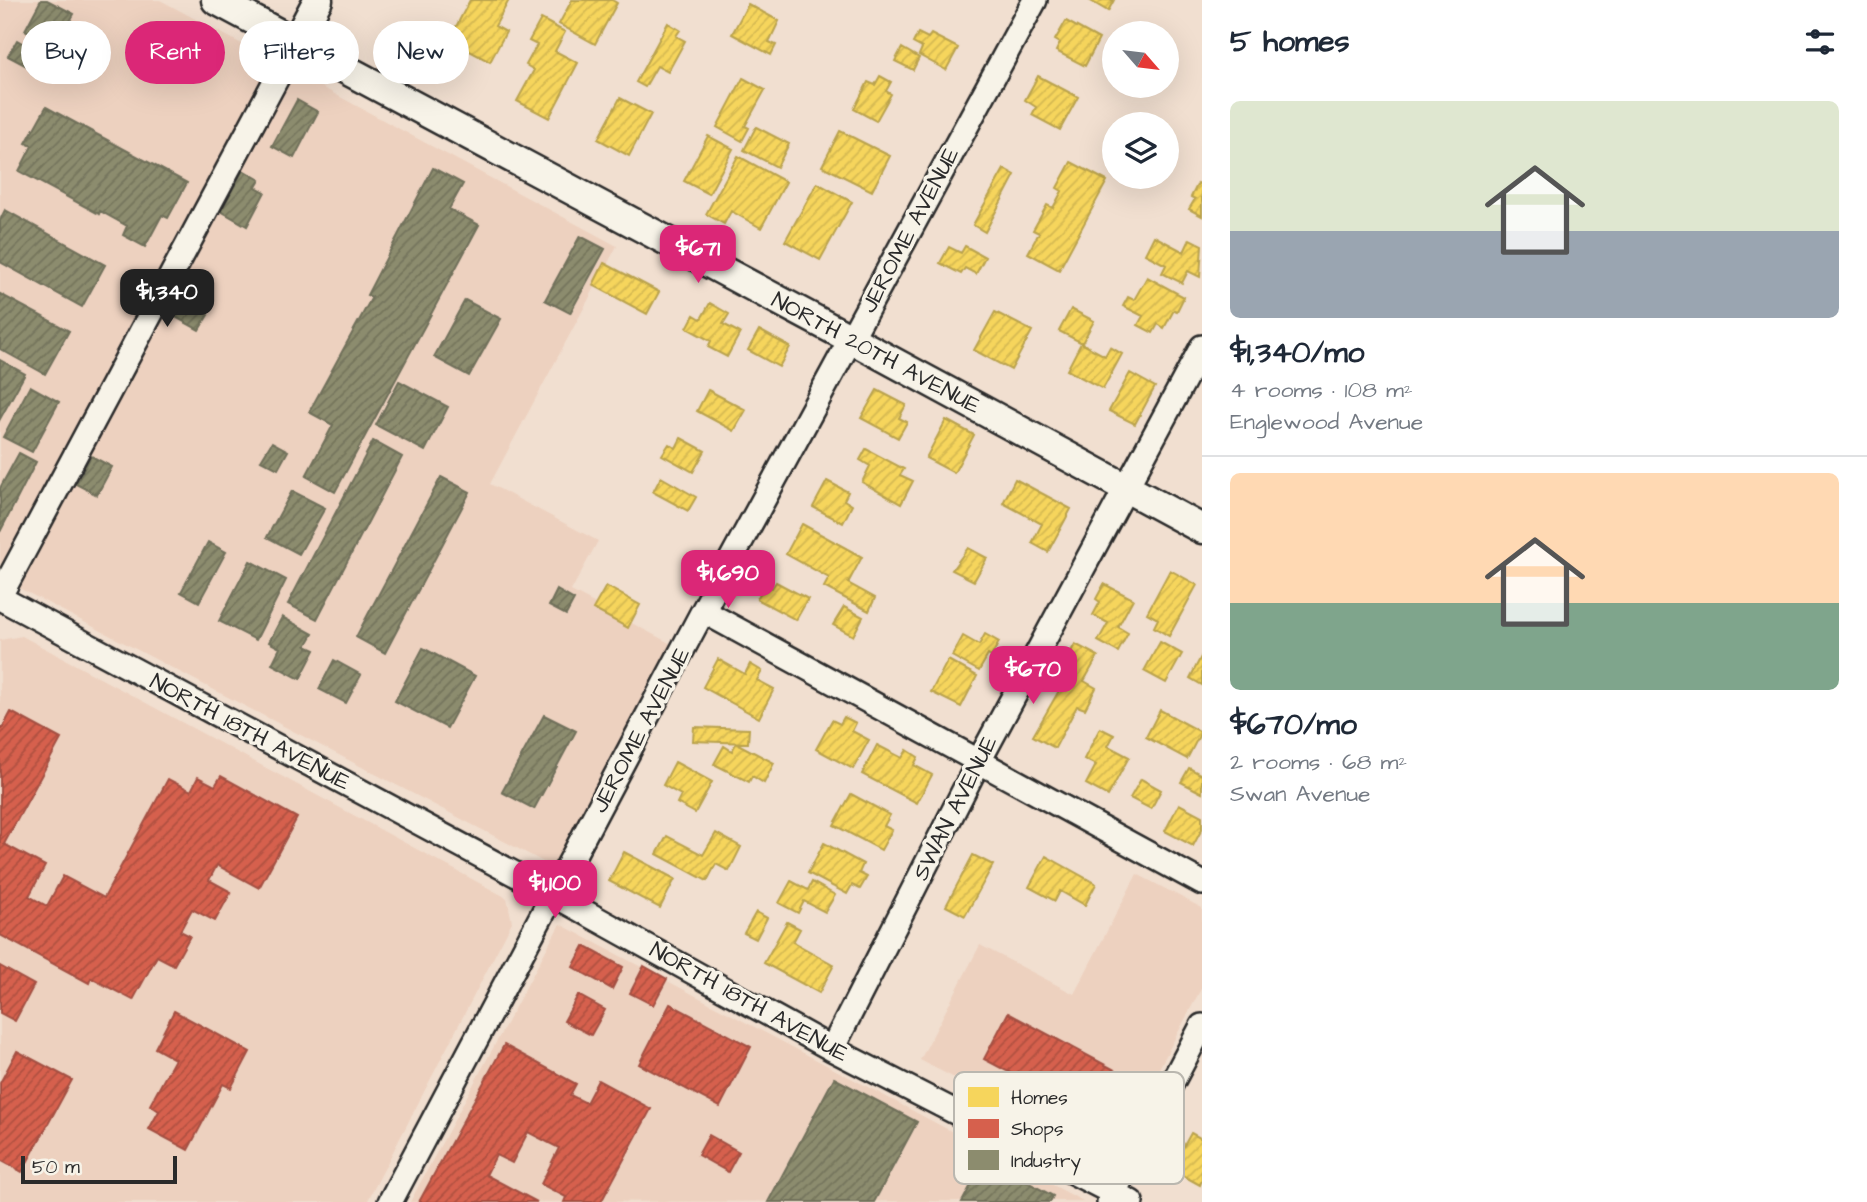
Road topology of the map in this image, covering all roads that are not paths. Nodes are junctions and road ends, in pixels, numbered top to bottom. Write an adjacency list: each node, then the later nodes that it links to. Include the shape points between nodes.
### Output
1 (216, 0): 4 (street, NORTH 20TH AVENUE)
2 (318, 0): 5 (street)
3 (1035, 0): 8 (street, JEROME AVENUE)
4 (256, 21)
5 (307, 21)
6 (359, 76): 8 (street, NORTH 20TH AVENUE)
7 (274, 84): 12 (street)
8 (851, 339): 10 (street, NORTH 20TH AVENUE); 13 (street, JEROME AVENUE)
9 (1202, 347): 10 (street, SWAN AVENUE)
10 (1125, 488): 11 (street, NORTH 20TH AVENUE); 14 (street, SWAN AVENUE)
11 (1202, 529)
12 (0, 597): 16 (street, NORTH 18TH AVENUE)
13 (703, 611): 14 (street); 16 (street, JEROME AVENUE)
14 (979, 761): 15 (street); 18 (street, SWAN AVENUE)
15 (1202, 883)
16 (554, 895): 18 (street, NORTH 18TH AVENUE); 23 (street, JEROME AVENUE)
17 (1202, 1026): 19 (street)
18 (832, 1049): 20 (street, NORTH 18TH AVENUE)
19 (1180, 1072)
20 (954, 1113)
21 (1089, 1184): 22 (street, NORTH 18TH AVENUE)
22 (1118, 1199)
23 (390, 1202)

